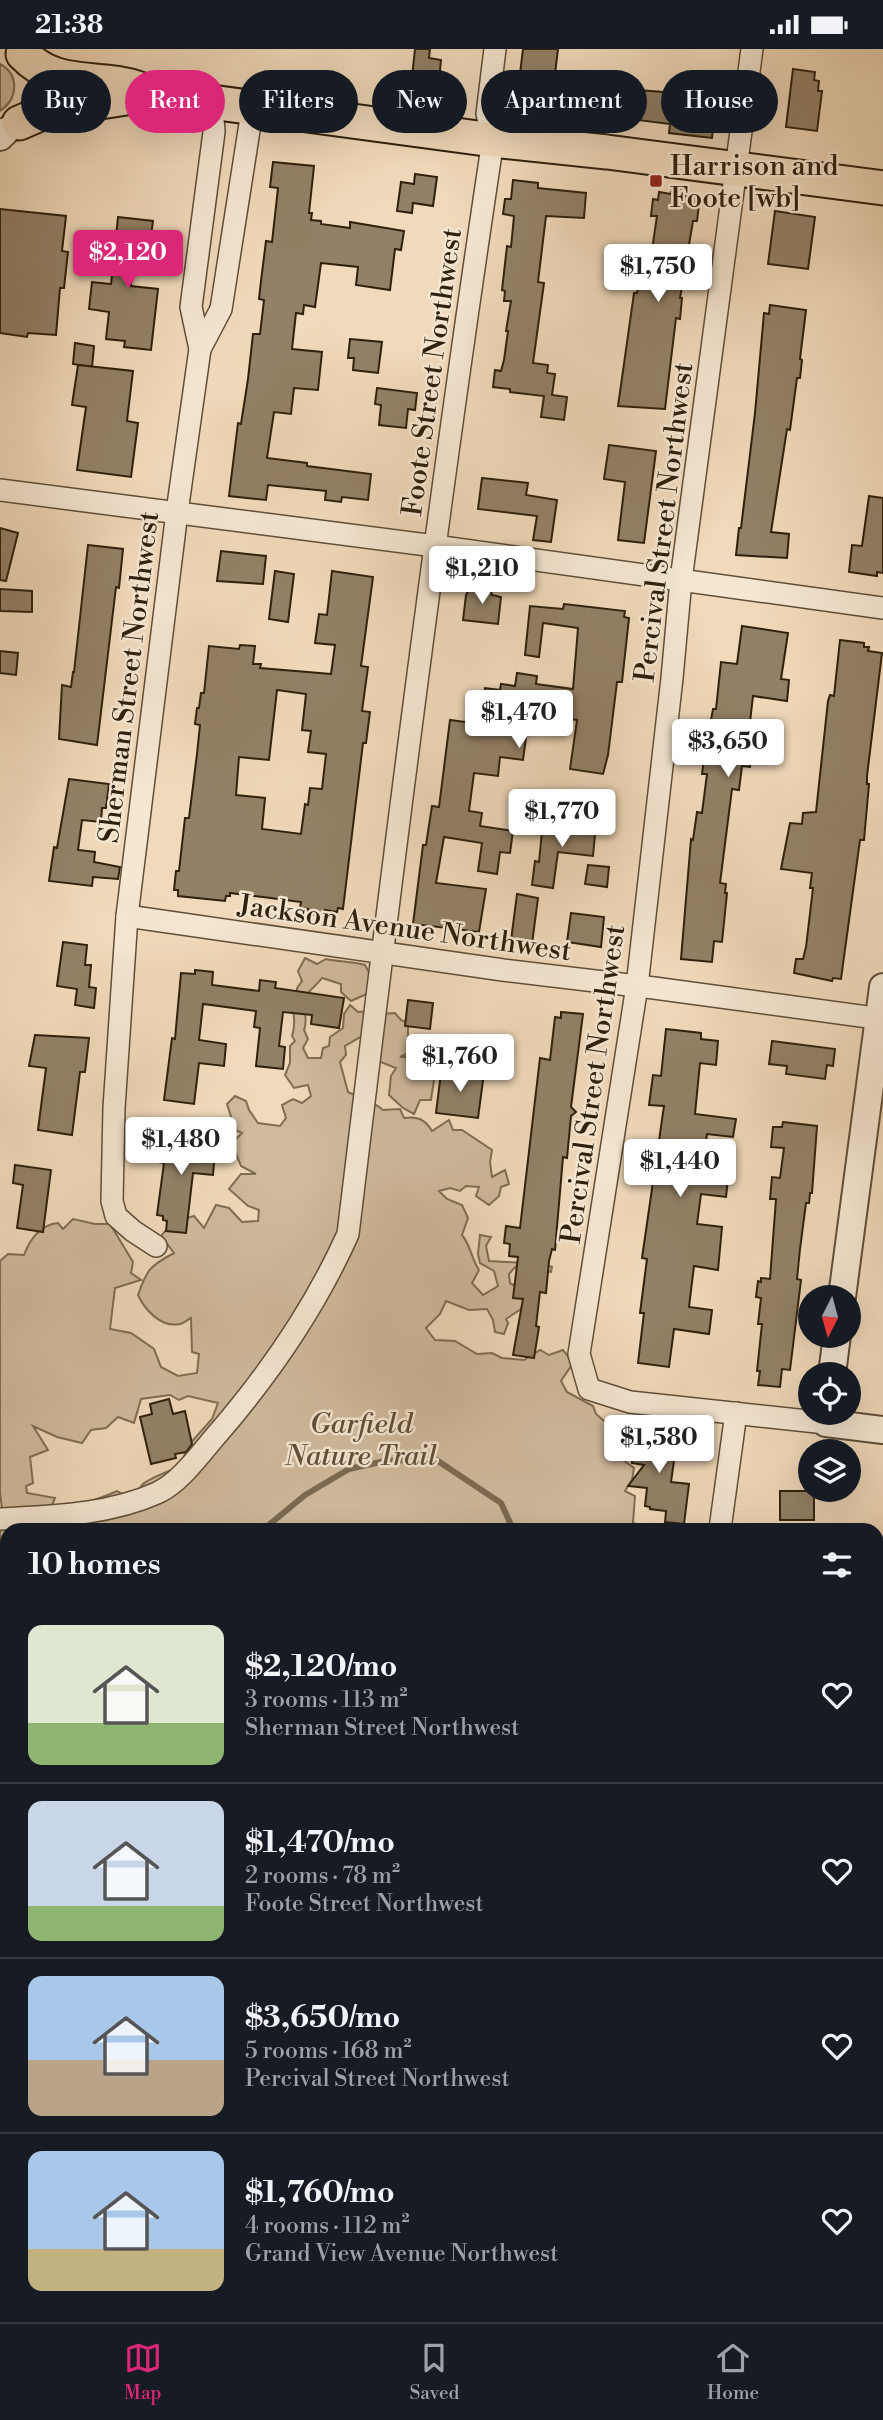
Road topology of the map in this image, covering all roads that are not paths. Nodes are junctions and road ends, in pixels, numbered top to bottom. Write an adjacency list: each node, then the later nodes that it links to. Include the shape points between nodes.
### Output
1 (495, 49): 10 (street, Foote Street Northwest, via 487,114)
2 (752, 49): 11 (street, Percival Street Northwest)
3 (20, 52): 4 (main road, via 54,75); 7 (main road, via 34,75 35,97 29,111)
4 (125, 84)
5 (125, 98): 7 (main road, via 49,110)
6 (358, 121): 10 (main road)
7 (6, 131)
8 (214, 133): 13 (street, Sherman Street Northwest, via 191,307)
9 (249, 133): 13 (street, via 221,309)
10 (493, 140): 11 (main road); 16 (street, Foote Street Northwest)
11 (737, 169): 12 (main road); 17 (street, Percival Street Northwest)
12 (883, 188)
13 (200, 349): 15 (street, Sherman Street Northwest)
14 (0, 490): 15 (street)
15 (177, 512): 16 (street); 19 (street, Sherman Street Northwest)
16 (435, 546): 17 (street); 20 (street, Foote Street Northwest)
17 (681, 580): 18 (street); 21 (street, Percival Street Northwest)
18 (883, 608)
19 (127, 916): 20 (street, Jackson Avenue Northwest); 24 (street, Sherman Street Northwest, via 112,1201 116,1216)
20 (382, 953): 21 (street, Jackson Avenue Northwest); 30 (street, Foote Street Northwest, via 348,1234 300,1325 251,1395 202,1453 158,1493 62,1516)
21 (637, 986): 23 (street, Jackson Avenue Northwest); 26 (street, Percival Street Northwest, via 579,1354 589,1389 630,1402)
22 (883, 987): 23 (street)
23 (881, 1019): 25 (street)
24 (156, 1246)
25 (844, 1285)
26 (736, 1413): 27 (street); 31 (street)
27 (798, 1416)
28 (861, 1425): 29 (street)
29 (883, 1430)
30 (0, 1519)
31 (721, 1523)

